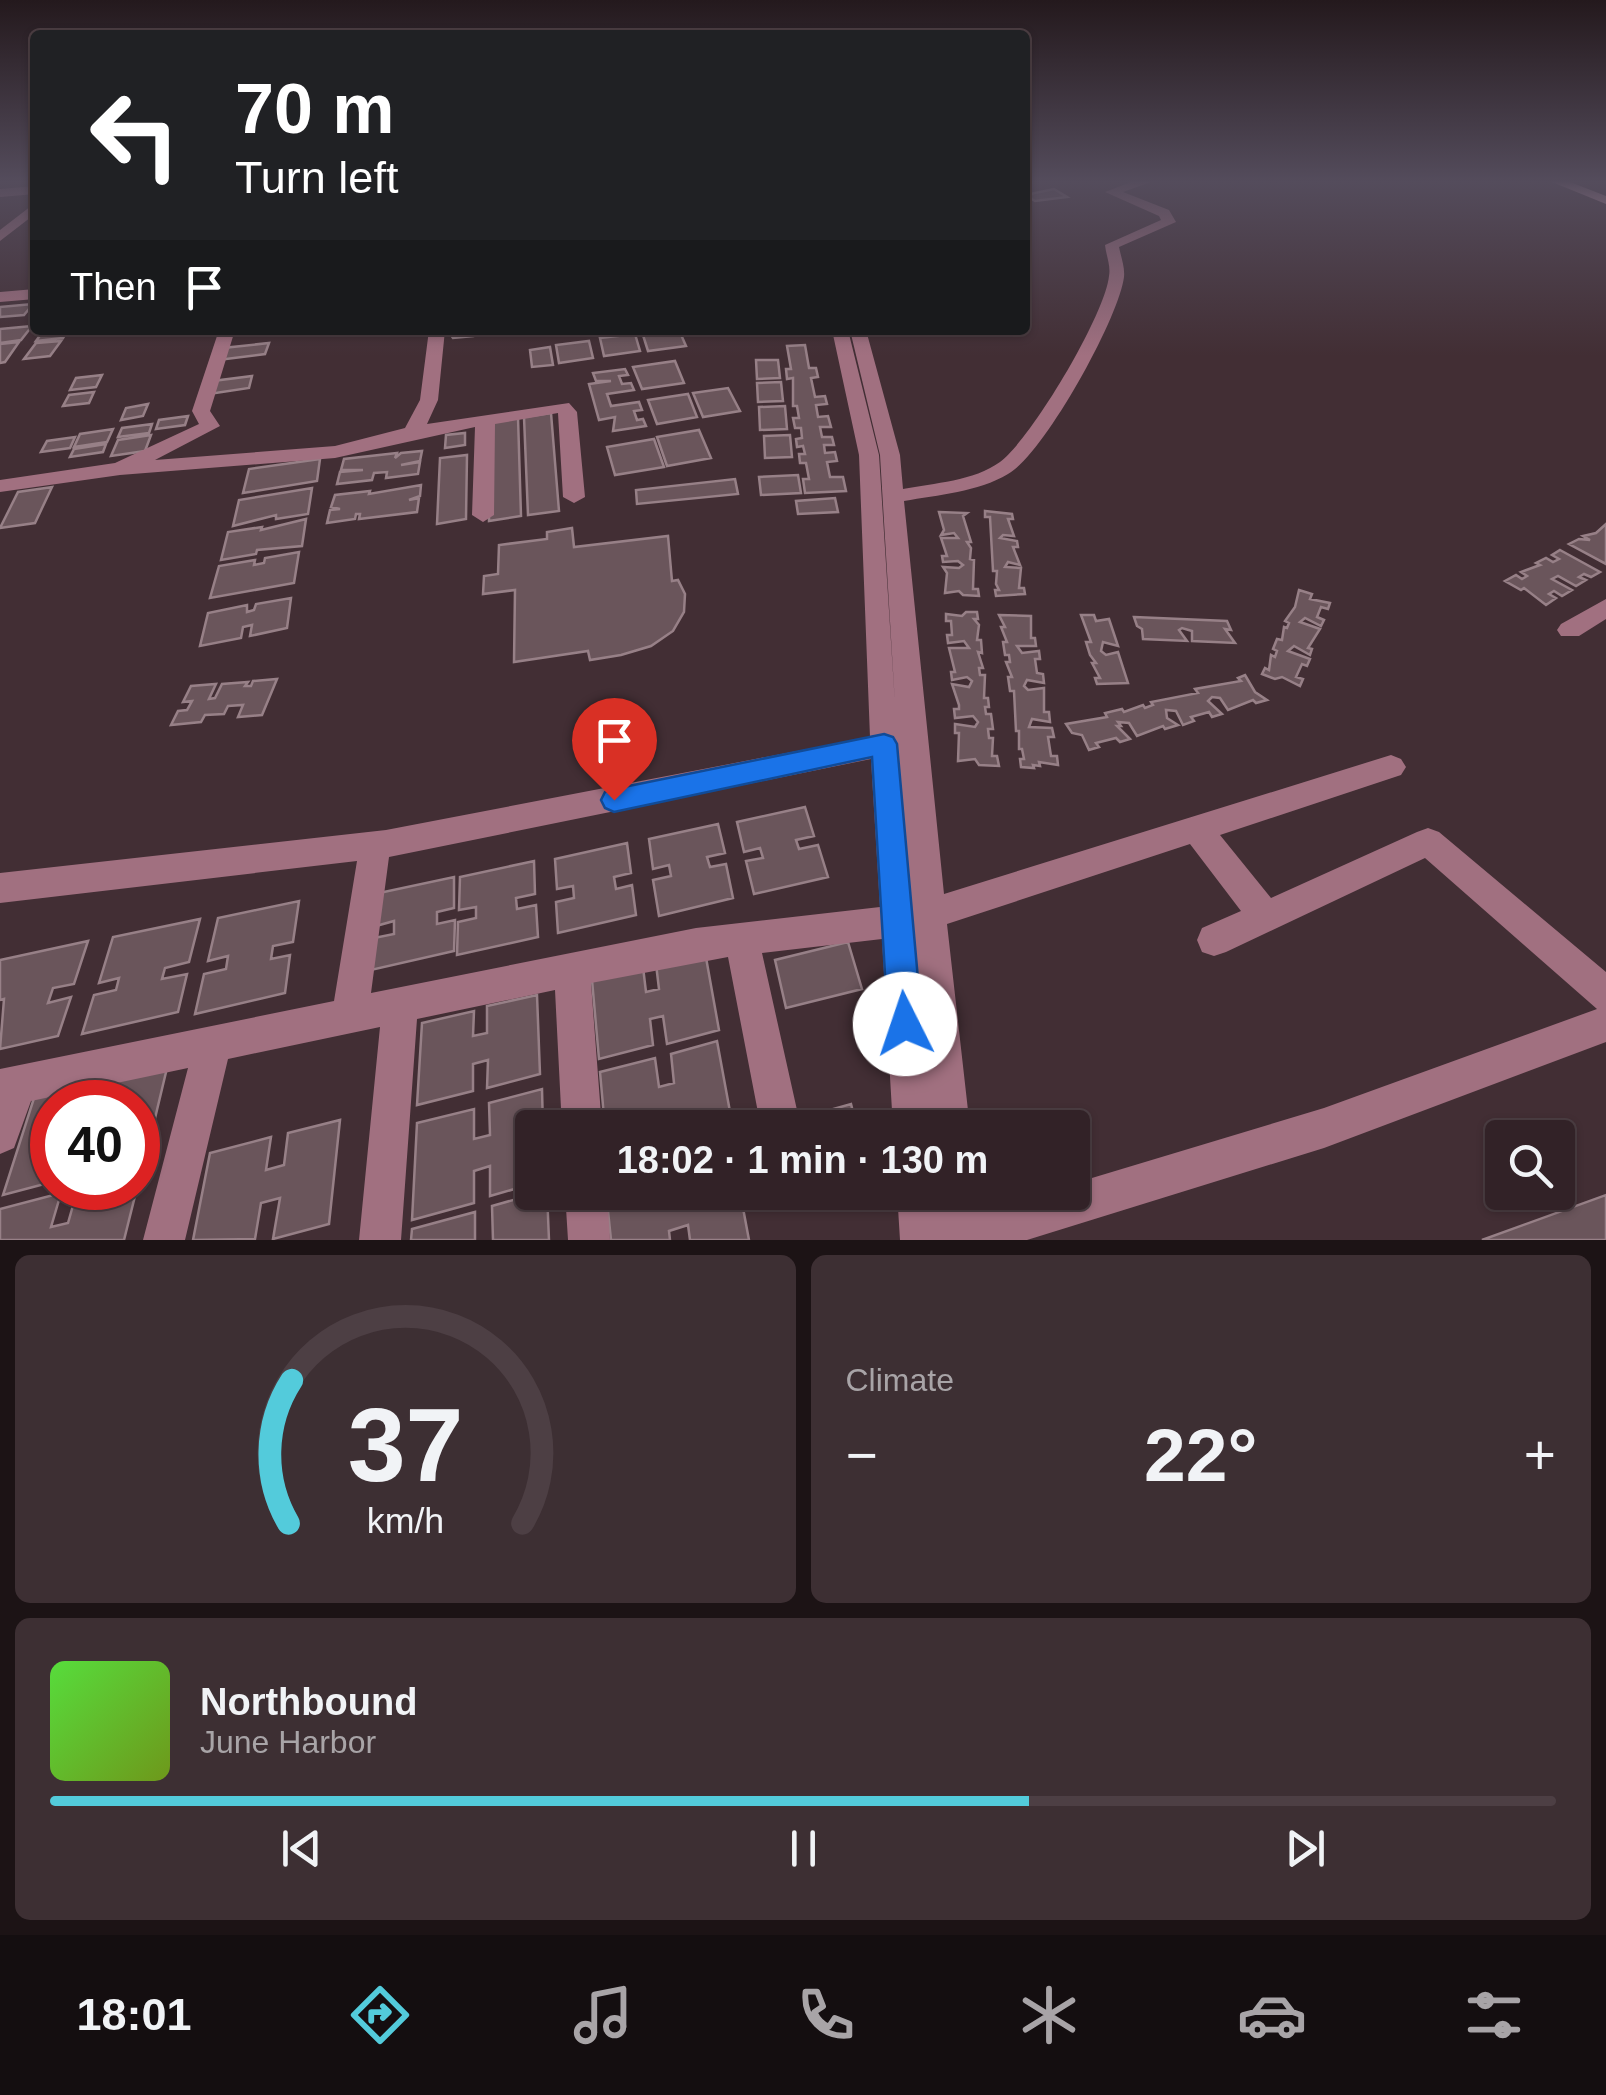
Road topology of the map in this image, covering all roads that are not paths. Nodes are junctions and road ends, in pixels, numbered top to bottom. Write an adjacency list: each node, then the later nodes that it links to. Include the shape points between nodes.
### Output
1 (1125, 240): 12 (street, via 1112,245 1117,276 1107,308 1059,398 1008,468)
2 (30, 294): 3 (street)
3 (0, 297)
4 (224, 335): 10 (street, via 201,411 210,426)
5 (436, 335): 9 (street, via 430,400)
6 (841, 335): 17 (street, via 869,455)
7 (859, 335): 12 (street, via 890,455)
8 (485, 419): 9 (street); 13 (street, via 552,407 567,412); 14 (street)
9 (413, 432): 10 (street, via 335,452)
10 (120, 469): 11 (street)
11 (0, 486)
12 (893, 496): 17 (street)
13 (574, 497)
14 (483, 515)
15 (1606, 607): 16 (street)
16 (1570, 630)
17 (898, 742): 20 (street); 23 (street)
18 (1391, 767): 19 (street)
19 (1198, 829): 22 (street); 23 (street)
20 (375, 845): 21 (street); 29 (street)
21 (0, 888)
22 (1265, 916): 25 (street); 27 (street, via 1428,842)
23 (914, 918): 24 (street); 35 (street); 36 (street)
24 (742, 938): 26 (street); 34 (street)
25 (1214, 940)
26 (572, 970): 28 (street); 33 (street)
27 (1606, 994)
28 (400, 1005): 29 (street); 43 (street)
29 (350, 1016): 31 (street)
30 (1606, 1024): 41 (street, via 1324,1128)
31 (213, 1044): 32 (street); 42 (street)
32 (9, 1086): 37 (street)
33 (581, 1110)
34 (778, 1110)
35 (913, 1110)
36 (947, 1110)
37 (0, 1134)
38 (587, 1210): 44 (street)
39 (919, 1210): 45 (street)
40 (958, 1210): 41 (street)
41 (961, 1239)
42 (164, 1240)
43 (380, 1240)
44 (589, 1240)
45 (921, 1240)

